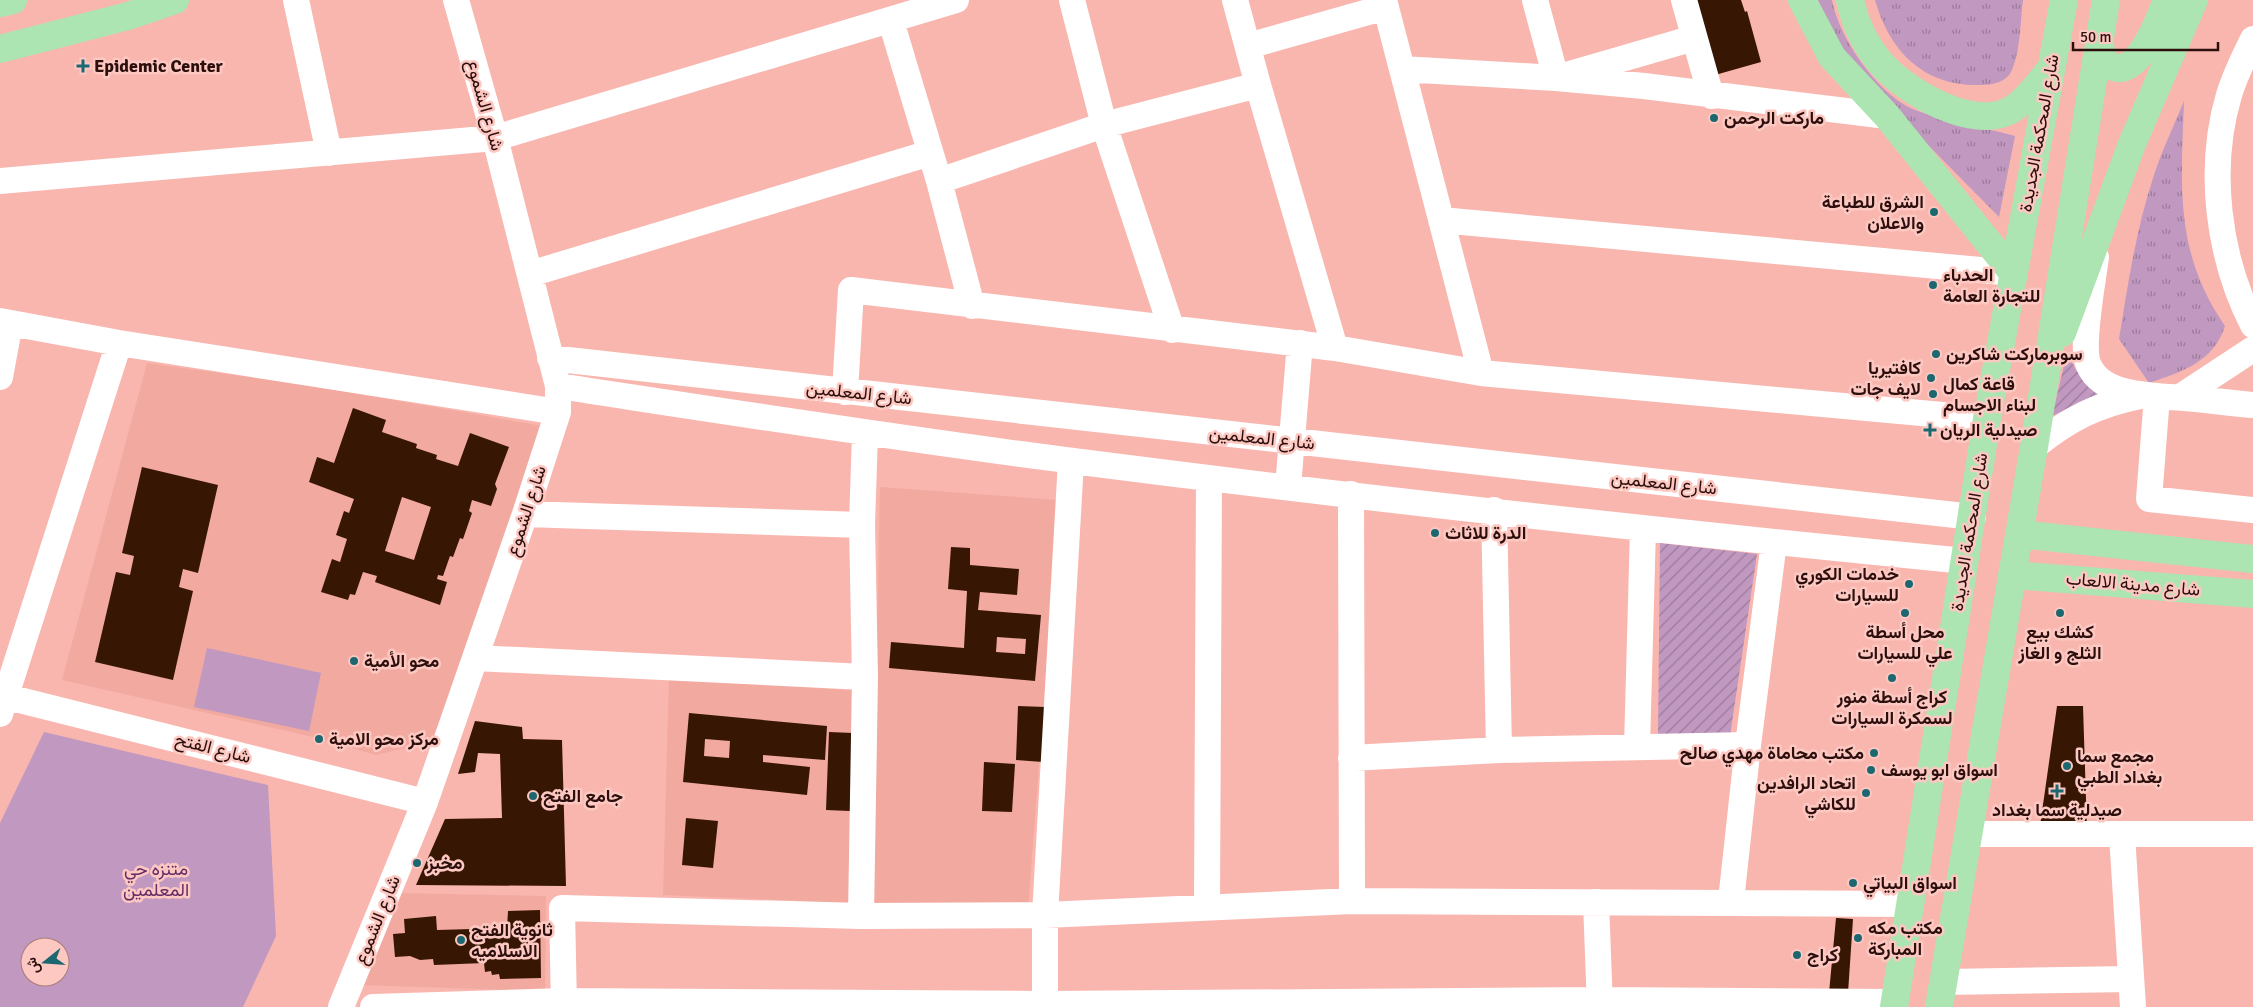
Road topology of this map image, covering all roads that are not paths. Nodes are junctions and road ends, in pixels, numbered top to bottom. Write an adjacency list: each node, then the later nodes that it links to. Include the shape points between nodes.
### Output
1 (13, 0): 16 (main road)
2 (175, 0): 23 (main road, via 128,16)
3 (296, 0): 32 (street)
4 (456, 0): 31 (street, شارع الشموع)
5 (956, 0): 18 (street)
6 (1072, 0): 30 (street)
7 (1235, 0): 22 (street)
8 (1535, 0): 26 (street)
9 (1684, 0): 19 (street)
10 (1802, 0): 29 (main road, via 1832,57)
11 (1850, 0): 25 (main road, via 1859,31 1879,61 1909,87 1946,107 1981,116 2010,110 2022,102)
12 (2064, 0): 25 (main road, شارع المحكمة الجديدة)
13 (2106, 0): 20 (main road)
14 (2167, 0): 20 (main road, via 2150,39 2132,63 2121,67 2109,66 2103,58)
15 (2194, 0): 37 (main road, via 2132,144)
16 (0, 3)
17 (1385, 3): 22 (street); 24 (street)
18 (891, 21): 31 (street); 33 (street)
19 (1694, 38): 26 (street); 28 (street)
20 (2100, 39): 52 (main road)
21 (2253, 39): 42 (street, via 2226,108 2220,144 2219,206 2231,269)
22 (1248, 46): 27 (street)
23 (0, 49)
24 (1402, 69): 26 (street); 36 (street)
25 (2051, 69): 38 (main road, شارع المحكمة الجديدة)
26 (1556, 78): 28 (street)
27 (1258, 85): 30 (street); 46 (street)
28 (1711, 96): 29 (street)
29 (1888, 116): 38 (main road)
30 (1104, 125): 34 (street); 43 (street)
31 (494, 138): 32 (street); 39 (street, شارع الشموع)
32 (329, 152): 35 (street)
33 (930, 153): 34 (street); 39 (street)
34 (938, 181): 40 (street)
35 (0, 182)
36 (1441, 220): 38 (street); 49 (street)
37 (2097, 244): 52 (main road); 54 (street, via 2086,342 2089,364 2096,376 2107,384 2122,390)
38 (2013, 273): 57 (main road, شارع المحكمة الجديدة)
39 (530, 274): 48 (street, شارع الشموع)
40 (972, 306): 43 (street); 53 (street, via 851,290)
41 (5, 322): 44 (street); 50 (street)
42 (2253, 325)
43 (1172, 330): 45 (street)
44 (119, 343): 56 (street); 79 (street)
45 (1300, 344): 46 (street); 59 (street)
46 (1336, 348): 49 (street)
47 (2253, 349): 54 (street)
48 (550, 358): 51 (street, شارع الشموع); 53 (street, شارع المعلمين)
49 (1481, 373): 57 (street)
50 (0, 377)
51 (558, 386): 56 (street, شارع الشموع); 58 (street, شارع المعلمين)
52 (2042, 386): 60 (main road)
53 (845, 392): 59 (street, شارع المعلمين)
54 (2161, 396): 55 (street); 60 (street, via 2119,400 2084,412); 66 (street, via 2149,499)
55 (2253, 405)
56 (558, 412): 67 (street, شارع الشموع)
57 (1987, 419): 68 (main road, شارع المحكمة الجديدة)
58 (864, 433): 61 (street, شارع المعلمين); 69 (street)
59 (1293, 442): 63 (street); 68 (street, شارع المعلمين)
60 (2034, 447): 71 (main road)
61 (1071, 461): 62 (street, شارع المعلمين); 93 (street)
62 (1209, 478): 63 (street, شارع المعلمين); 92 (street)
63 (1288, 487): 64 (street, شارع المعلمين)
64 (1351, 494): 65 (street, شارع المعلمين); 83 (street)
65 (1494, 510): 70 (street, شارع المعلمين); 82 (street)
66 (2253, 510)
67 (525, 514): 69 (street); 77 (street, شارع الشموع)
68 (1973, 517): 74 (main road, شارع المحكمة الجديدة)
69 (862, 526): 78 (street)
70 (1643, 528): 72 (street, شارع المعلمين); 80 (street)
71 (2019, 534): 73 (main road, شارع مدينة الالعاب); 75 (main road)
72 (1774, 542): 74 (street, شارع المعلمين); 81 (street)
73 (2253, 559)
74 (1965, 561): 91 (main road, شارع المحكمة الجديدة)
75 (2012, 575): 76 (main road, شارع مدينة الالعاب); 85 (main road)
76 (2253, 594)
77 (475, 658): 78 (street); 84 (street, شارع الشموع)
78 (865, 677): 94 (street)
79 (2, 702): 84 (street, شارع الفتح)
80 (1637, 746): 81 (street); 82 (street)
81 (1748, 746): 90 (street)
82 (1499, 750): 83 (street)
83 (1351, 758): 88 (street)
84 (425, 802): 101 (street, شارع الشموع)
85 (1969, 834): 87 (street); 96 (main road)
86 (2253, 834): 87 (street)
87 (2122, 835): 95 (street)
88 (1352, 901): 89 (street); 92 (street)
89 (1596, 902): 90 (street); 98 (street)
90 (1731, 902): 91 (street)
91 (1909, 904): 99 (main road, شارع المحكمة الجديدة)
92 (1207, 907): 93 (street)
93 (1045, 915): 94 (street); 100 (street)
94 (861, 916): 97 (street, via 562,908)
95 (2132, 979): 96 (street); 103 (street)
96 (1942, 995)
97 (564, 1004): 100 (street); 102 (street)
98 (1600, 1004): 99 (street); 100 (street)
99 (1894, 1005)
100 (1045, 1006)
101 (343, 1007)
102 (373, 1007)
103 (2133, 1007)

